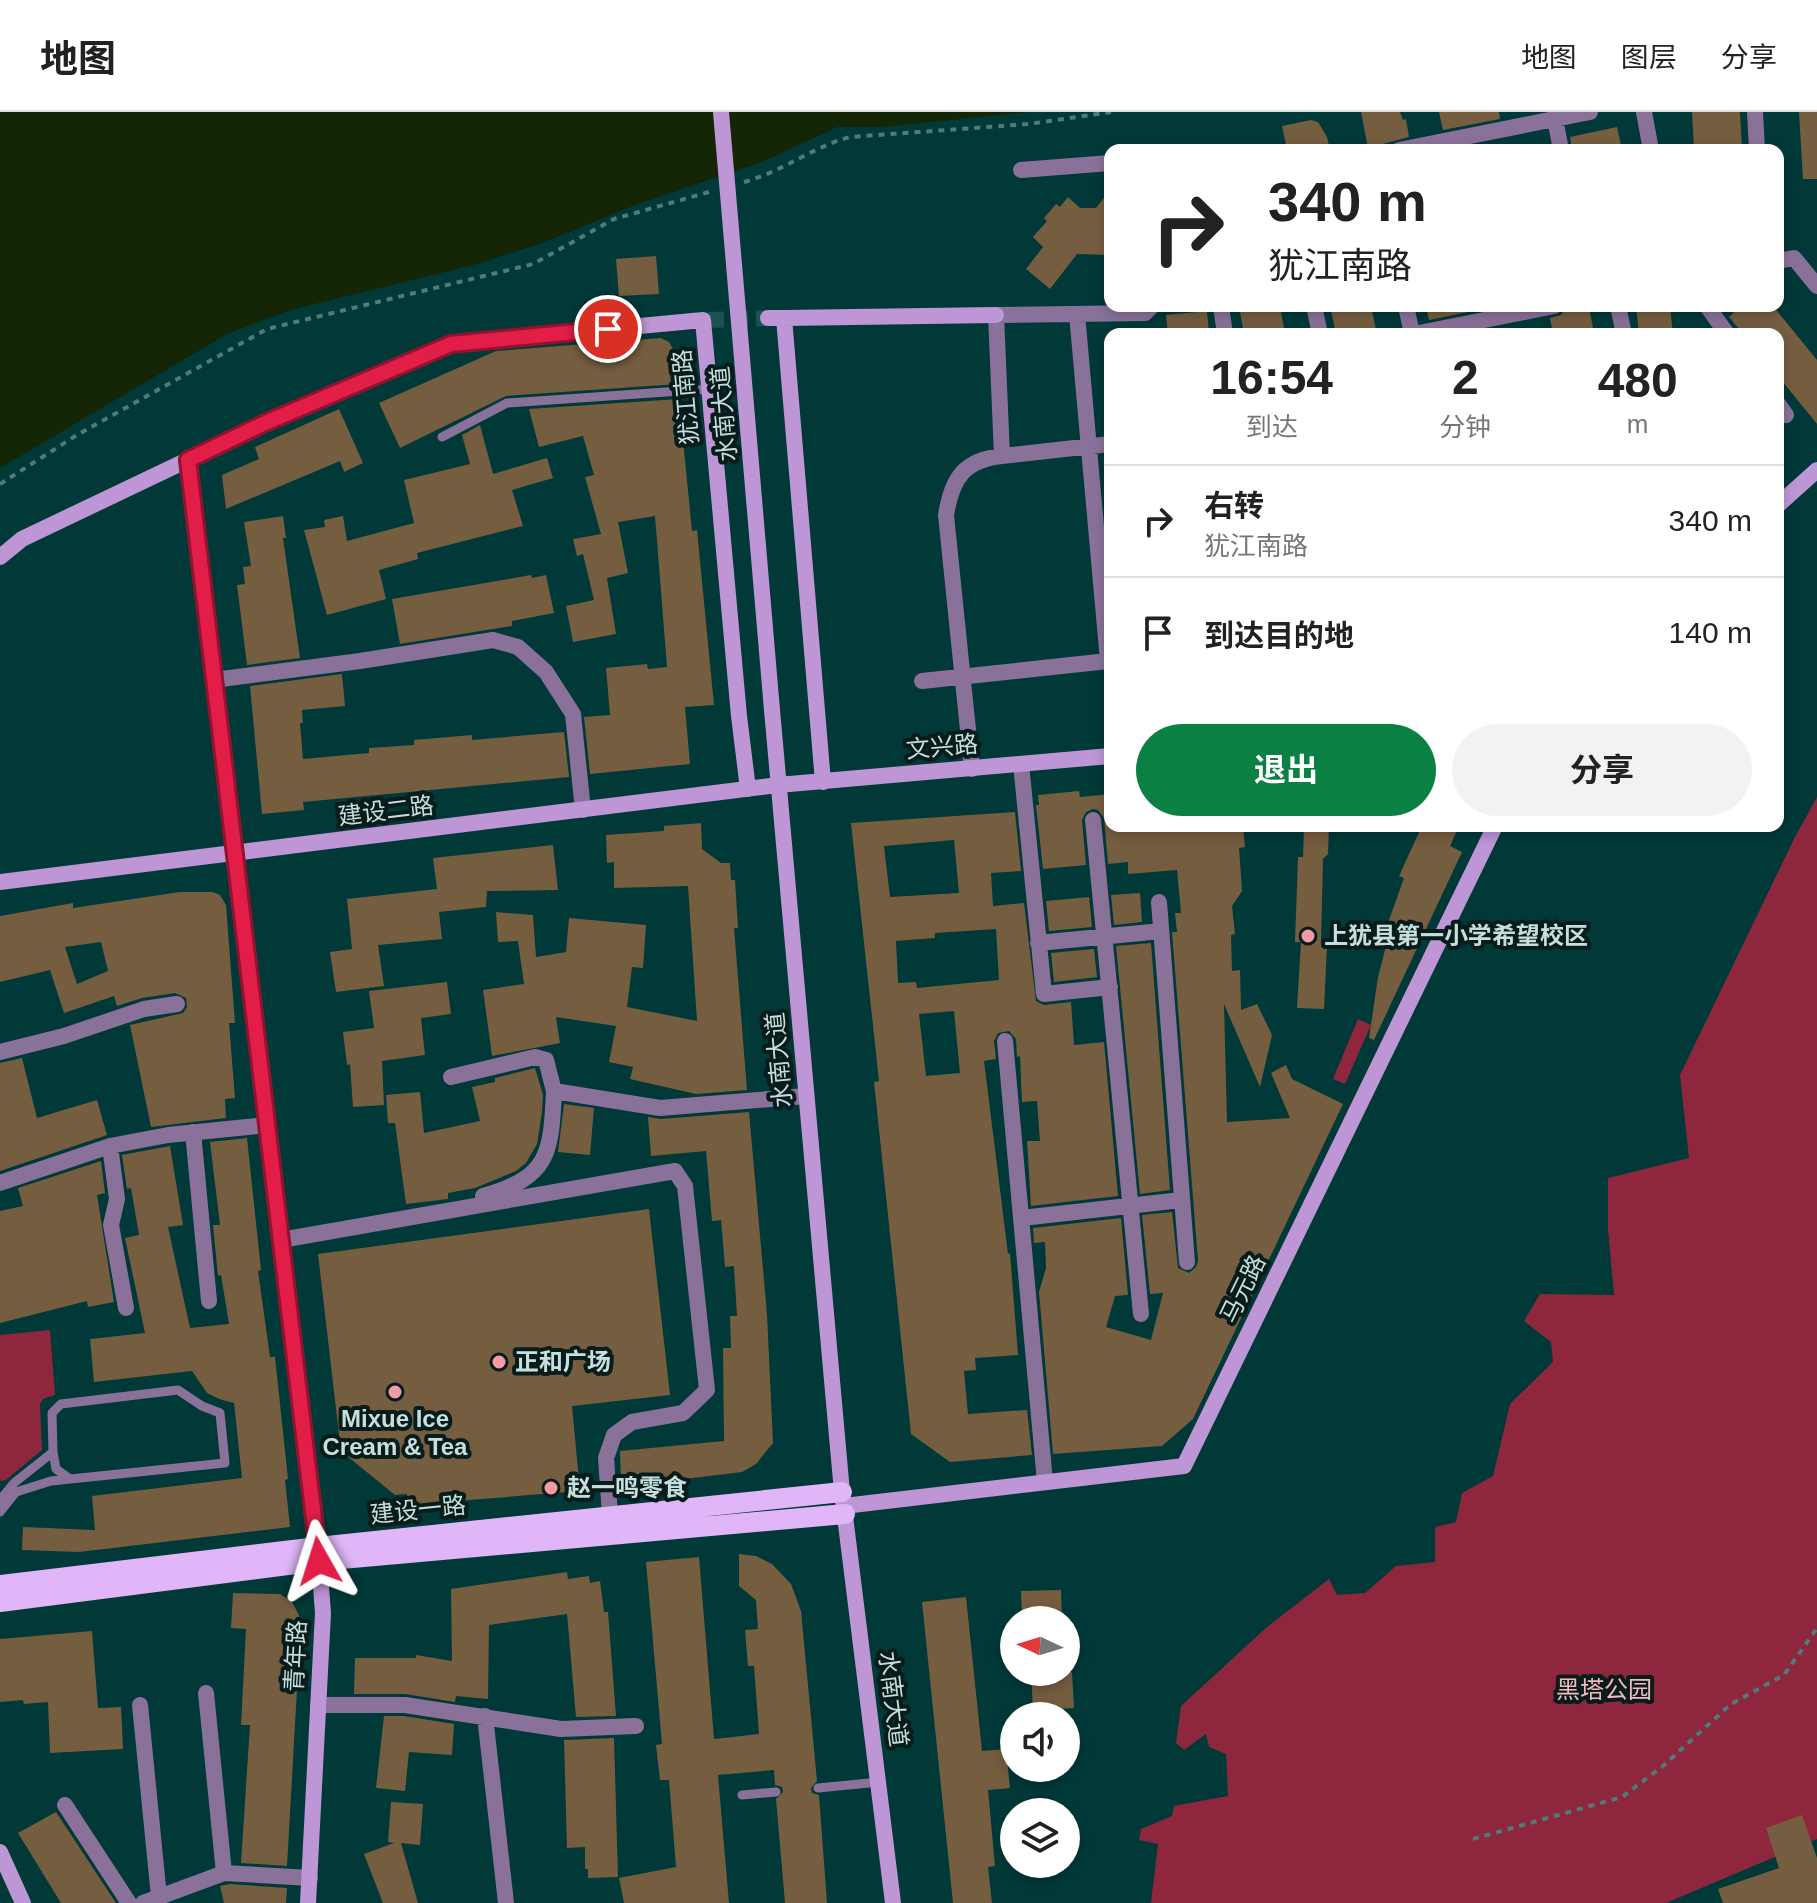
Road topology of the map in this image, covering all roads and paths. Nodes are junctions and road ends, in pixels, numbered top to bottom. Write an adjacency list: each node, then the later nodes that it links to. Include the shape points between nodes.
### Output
1 (721, 112): 41 (street, 水南大道, bridge)
2 (1111, 112): 13 (path, via 1029,124 850,137)
3 (1590, 112): 6 (street)
4 (1644, 112): 9 (street)
5 (1755, 112): 10 (street)
6 (1555, 119): 7 (street); 8 (street)
7 (1468, 143)
8 (1560, 144)
9 (1650, 144)
10 (1757, 144)
11 (1104, 163): 12 (street)
12 (1021, 170)
13 (733, 185)
14 (719, 189): 29 (path, via 614,219 533,264 267,329)
15 (1784, 260): 16 (street, via 1794,258)
16 (1817, 286)
17 (1146, 312): 19 (street)
18 (1497, 312): 21 (street)
19 (1077, 314): 20 (street); 25 (street)
20 (996, 315): 26 (street); 40 (street, via 776,318)
21 (1436, 328)
22 (709, 389): 23 (lane, via 507,403); 27 (street, 犹江南路, via 706,320 451,344); 42 (street, 犹江南路)
23 (442, 437)
24 (1104, 445): 25 (street)
25 (1089, 446): 26 (street); 32 (street)
26 (1002, 456): 34 (street, via 980,459 963,471 948,502)
27 (188, 460): 31 (street, 犹江南路, via 22,539); 35 (street, 青年路)
28 (1817, 470): 30 (street)
29 (0, 484)
30 (1784, 500)
31 (0, 557)
32 (1104, 607)
33 (1104, 662): 34 (street)
34 (962, 677): 36 (street); 39 (street)
35 (214, 680): 43 (street, via 493,640 518,647 546,672 573,714); 46 (street, 青年路)
36 (922, 681)
37 (1104, 757): 38 (street, 文兴路)
38 (1021, 764): 39 (street, 文兴路); 51 (street)
39 (972, 769): 40 (street, 文兴路)
40 (823, 782): 41 (street, 文兴路)
41 (778, 785): 42 (street, 建设二路); 58 (street, 水南大道)
42 (748, 789): 43 (street, 建设二路)
43 (583, 810): 46 (street, 建设二路)
44 (1093, 820): 50 (street)
45 (1492, 832): 74 (street, 马元路, via 1184,1466)
46 (235, 854): 47 (street, 建设二路); 59 (street, 青年路)
47 (0, 882)
48 (1159, 902): 49 (street)
49 (1161, 931): 50 (street); 63 (street)
50 (1104, 937): 51 (street); 52 (street)
51 (1038, 943): 52 (street, via 1044,994)
52 (1110, 987): 64 (street)
53 (177, 1004): 55 (street)
54 (1005, 1041): 66 (street)
55 (0, 1052)
56 (451, 1077): 57 (street, via 535,1057 546,1060)
57 (554, 1091): 58 (street, via 660,1108); 65 (street, via 549,1142 536,1171 500,1191)
58 (806, 1096): 76 (street, 水南大道)
59 (267, 1125): 60 (street); 67 (street, 青年路)
60 (193, 1132): 61 (street); 69 (street)
61 (110, 1146): 62 (street); 70 (street, via 117,1199 111,1225)
62 (0, 1183)
63 (1181, 1200): 64 (street); 68 (street)
64 (1131, 1206): 66 (street); 71 (street)
65 (413, 1217): 67 (street); 78 (street, via 675,1171 685,1186 707,1390 683,1413 632,1422 614,1435 606,1458)
66 (1022, 1218): 74 (street)
67 (281, 1240): 79 (street, 青年路)
68 (1187, 1262)
69 (209, 1301)
70 (126, 1308)
71 (1141, 1314)
72 (53, 1452): 73 (lane, via 56,1469); 73 (lane, via 52,1413 61,1404 178,1390 220,1413 225,1463); 75 (lane)
73 (70, 1479): 77 (lane, via 16,1492)
74 (1045, 1482): 76 (street, 马元路)
75 (0, 1500)
76 (844, 1504): 78 (main road, 建设一路); 79 (main road); 88 (street, 水南大道)
77 (0, 1512)
78 (610, 1515): 79 (main road, 建设一路)
79 (319, 1554): 80 (main road, 建设一路); 81 (main road); 85 (street, 青年路, via 323,1613)
80 (0, 1585)
81 (0, 1602)
82 (1817, 1628): 93 (path, via 1784,1675 1731,1704 1622,1797)
83 (206, 1693): 95 (street)
84 (140, 1705): 97 (street)
85 (318, 1705): 86 (street, via 405,1705); 96 (street, 青年路)
86 (485, 1716): 87 (street, via 561,1729); 102 (street)
87 (636, 1726)
88 (879, 1782): 89 (lane); 103 (street, 水南大道)
89 (818, 1788)
90 (776, 1792): 91 (lane)
91 (742, 1795)
92 (65, 1805): 99 (street)
93 (1473, 1839)
94 (0, 1852): 98 (street)
95 (224, 1873): 96 (street); 97 (street)
96 (310, 1878): 101 (street, 青年路)
97 (159, 1897): 100 (street)
98 (23, 1903)
99 (129, 1903)
100 (143, 1903)
101 (308, 1903)
102 (506, 1903)
103 (893, 1903)

